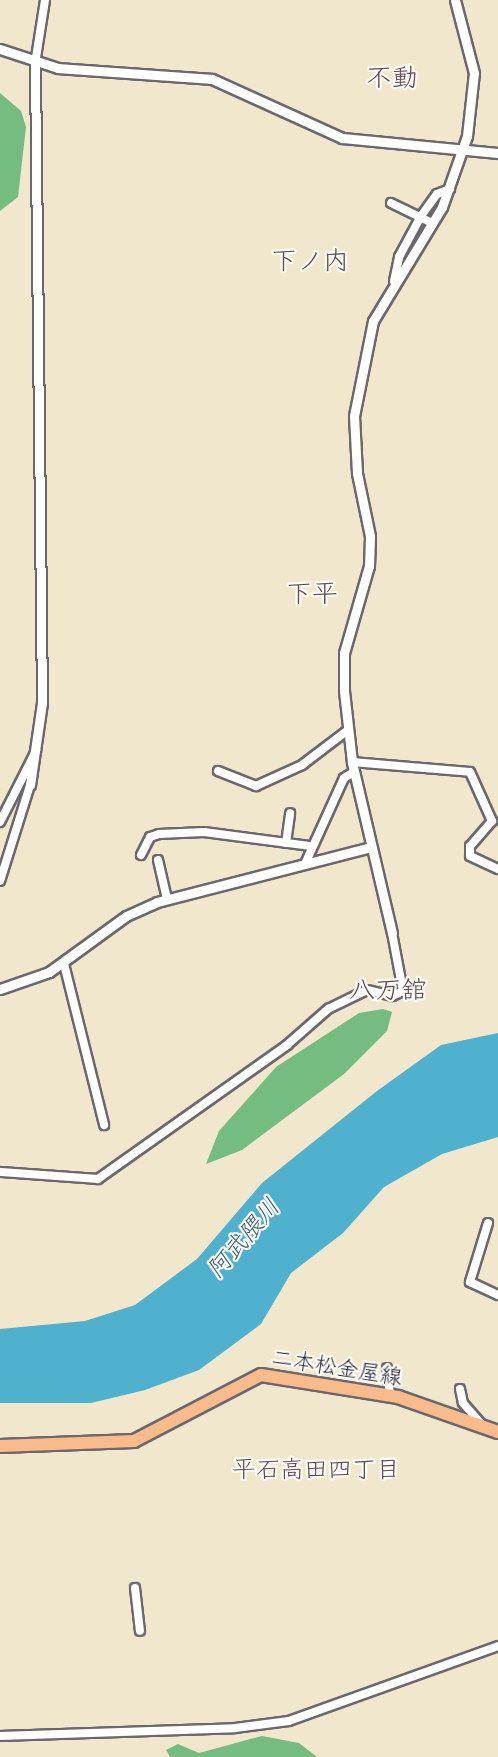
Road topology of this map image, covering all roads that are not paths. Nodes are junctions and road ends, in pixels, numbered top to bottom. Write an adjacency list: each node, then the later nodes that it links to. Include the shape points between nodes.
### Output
1 (45, 0): 4 (street)
2 (455, 0): 5 (street, via 474,73)
3 (0, 49): 4 (street)
4 (35, 64): 5 (street, via 212,79 342,138); 13 (street, via 42,703)
5 (464, 149): 6 (street); 7 (street)
6 (498, 153)
7 (450, 189): 9 (street, via 437,194); 10 (street)
8 (391, 203): 9 (street)
9 (421, 216): 10 (street); 11 (street, via 399,257)
10 (432, 223): 11 (street)
11 (394, 281): 12 (street, via 368,335 354,416 357,472 370,536 369,566 344,653)
12 (348, 730): 14 (street); 15 (street, via 302,765 256,786)
13 (37, 750): 16 (street); 18 (street, via 25,764)
14 (353, 767): 20 (street); 21 (street); 25 (street, via 470,772 492,821 470,846 470,856)
15 (218, 771)
16 (30, 785): 26 (street)
17 (290, 813): 19 (street)
18 (0, 822)
19 (286, 843): 20 (street); 22 (street, via 204,832 159,834 150,837)
20 (311, 846): 24 (street)
21 (371, 848): 24 (street); 28 (street)
22 (141, 855)
23 (158, 860): 27 (street)
24 (304, 864): 27 (street)
25 (498, 869)
26 (0, 881)
27 (167, 899): 29 (street, via 126,916)
28 (392, 933): 32 (street, via 404,992 392,996 367,990 328,1009 287,1045 98,1179)
29 (64, 964): 30 (street); 31 (street)
30 (0, 988)
31 (104, 1125)
32 (0, 1172)
33 (488, 1223): 34 (street, via 470,1282)
34 (498, 1295)
35 (387, 1368): 37 (street)
36 (460, 1389): 38 (street, via 463,1402)
37 (390, 1395): 38 (main road, 二本松金屋線); 40 (main road, 二本松金屋線, via 261,1375 134,1441)
38 (484, 1427): 39 (main road, 二本松金屋線)
39 (498, 1432)
40 (0, 1446)
41 (135, 1588): 42 (street)
42 (140, 1631)
43 (498, 1646): 44 (street, via 345,1704 269,1725)
44 (0, 1736)

